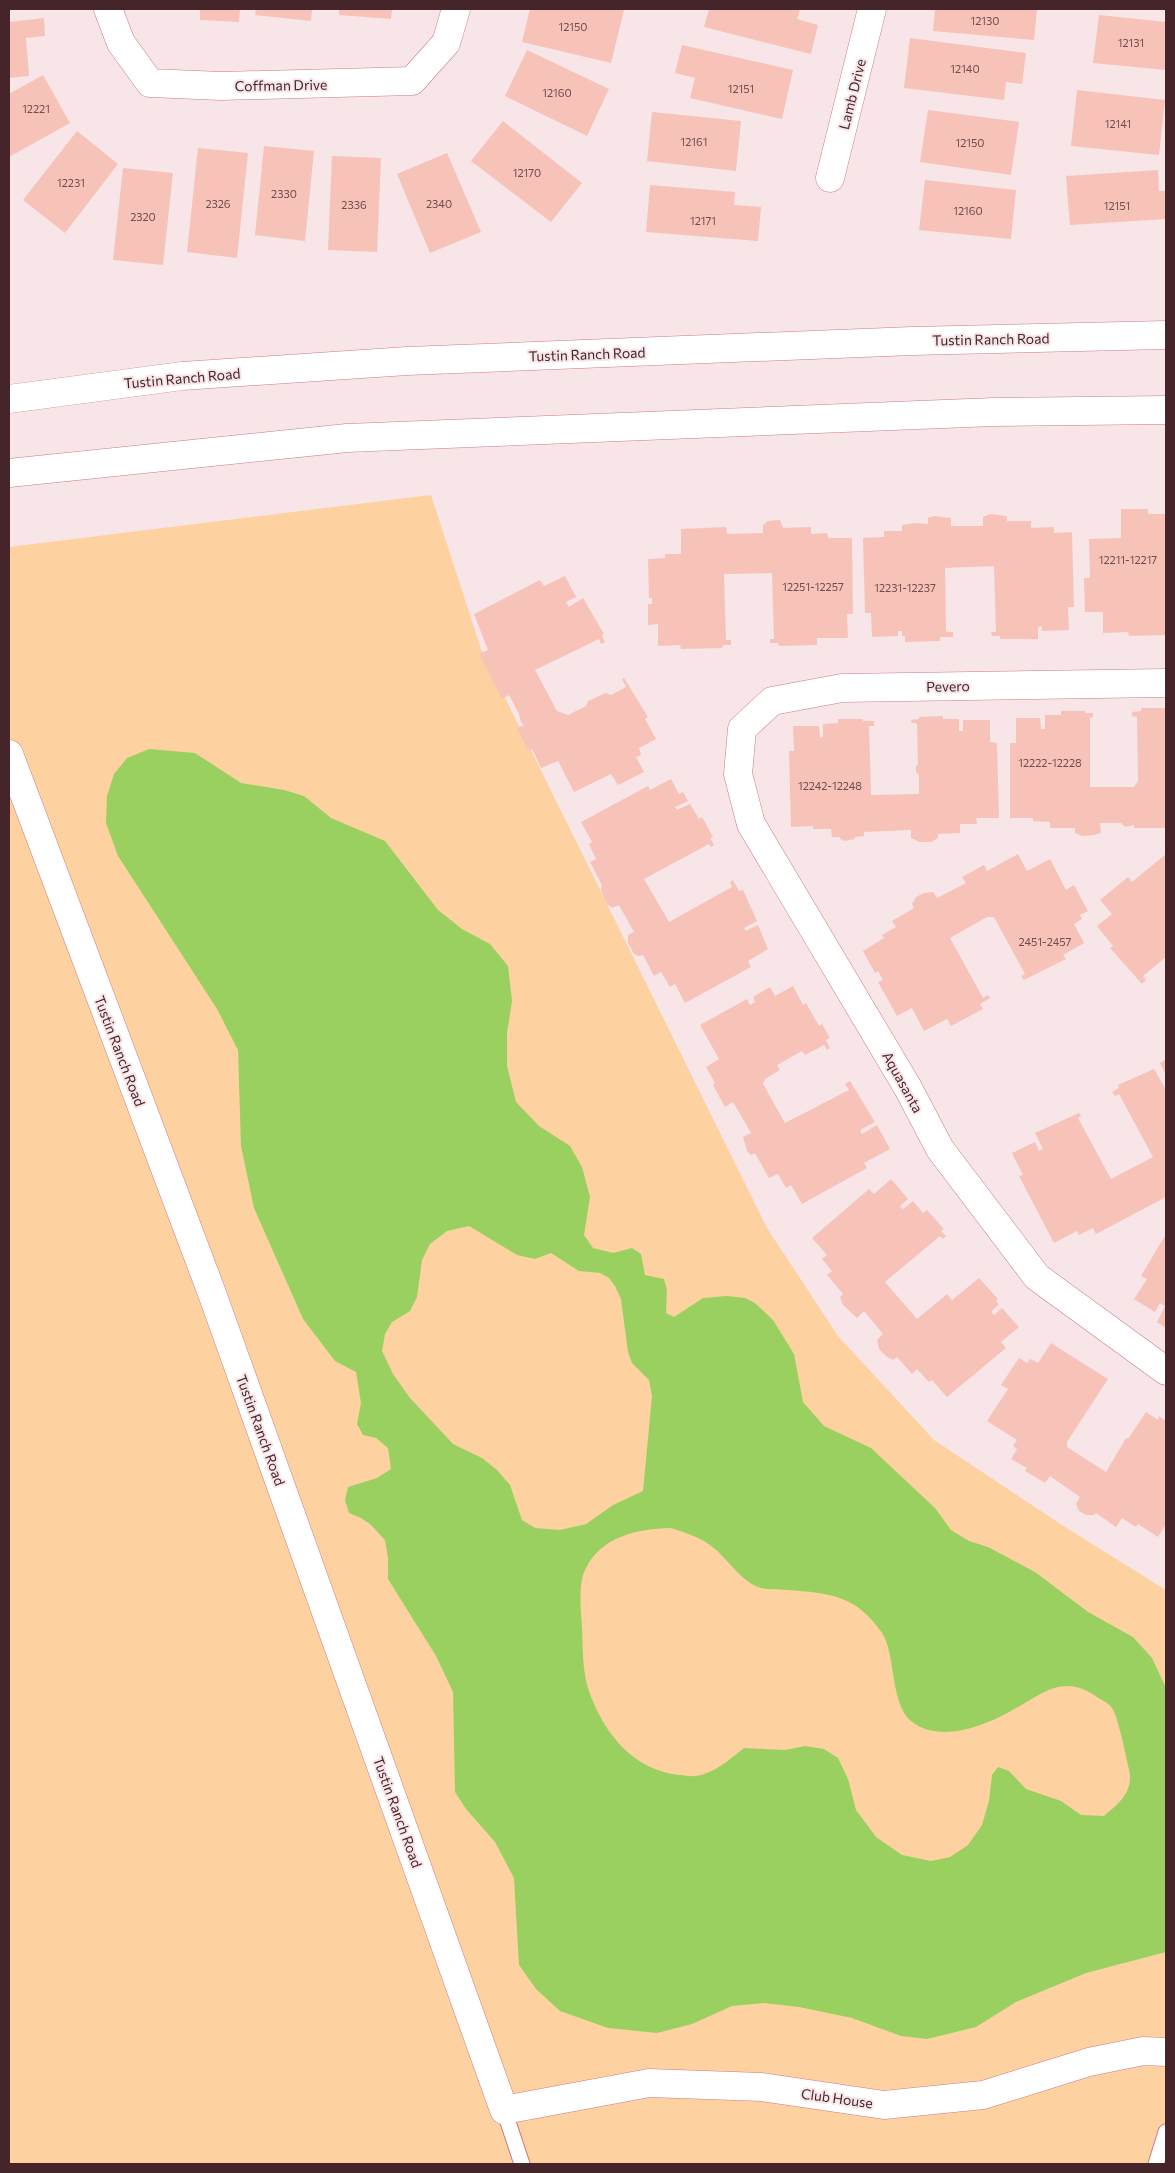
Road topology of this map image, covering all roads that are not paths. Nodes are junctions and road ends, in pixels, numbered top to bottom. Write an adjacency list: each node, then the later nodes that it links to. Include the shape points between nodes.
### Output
1 (108, 9): 2 (street, Coffman Drive, via 121,43 150,83 221,86 412,81 446,43)
2 (456, 9)
3 (872, 9): 4 (street, Lamb Drive)
4 (830, 178)
5 (1166, 335): 6 (street, Tustin Ranch Road, via 912,340 407,361 182,376)
6 (9, 399)
7 (1166, 410): 8 (street, via 994,412 347,438)
8 (9, 473)
9 (1166, 683): 10 (street, Pevero, via 842,688 772,701)
10 (742, 729): 12 (street, Aquasanta, via 738,774 751,824 908,1088 940,1149 1037,1277)
11 (9, 754): 14 (street, Tustin Ranch Road, via 213,1296)
12 (1166, 1371)
13 (1166, 2052): 14 (street, Club House, via 1143,2051 1089,2062 983,2095 884,2105 762,2088 650,2083)
14 (504, 2110): 16 (lane)
15 (1166, 2132): 17 (lane)
16 (522, 2164)
17 (1156, 2164)

